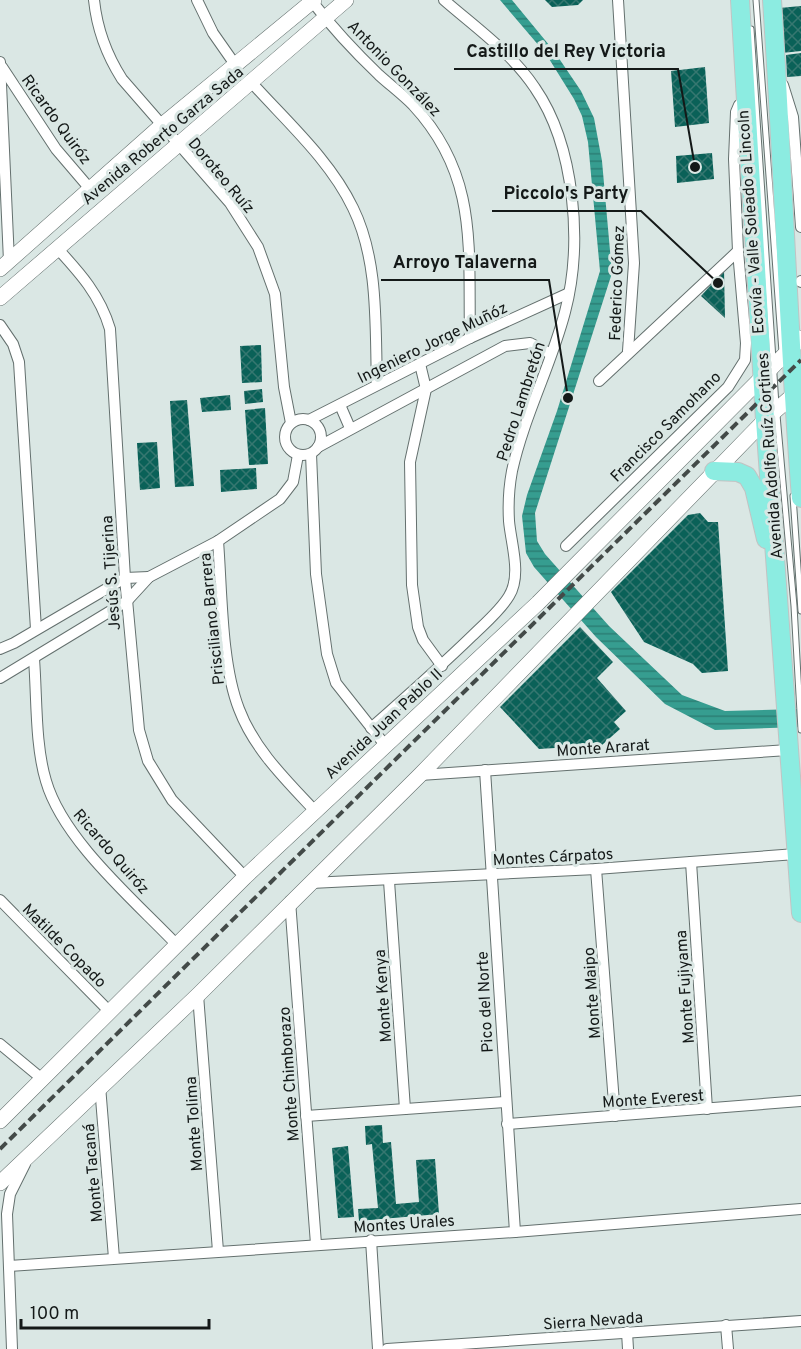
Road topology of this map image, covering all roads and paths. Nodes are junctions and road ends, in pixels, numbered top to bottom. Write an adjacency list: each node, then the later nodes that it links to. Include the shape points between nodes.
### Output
1 (94, 0): 17 (street, Doroteo Ruíz, via 109,59)
2 (197, 0): 14 (street)
3 (346, 0): 11 (main road, Avenida Roberto Garza Sada)
4 (444, 0): 26 (street, Pedro Lambretón, via 515,63 535,88 556,129 569,176 573,217)
5 (618, 0): 30 (street, Federico Gómez, via 634,251)
6 (740, 0): 16 (main road, Avenida Adolfo Ruíz Cortines)
7 (748, 0): 32 (lane, Ecovía - Valle Soleado a Lincoln)
8 (756, 0): 32 (lane)
9 (772, 0): 12 (main road, Avenida Adolfo Ruíz Cortines)
10 (312, 1): 11 (street, Antonio González); 14 (main road, Avenida Roberto Garza Sada)
11 (327, 18): 15 (main road, Avenida Roberto Garza Sada); 29 (street, Antonio González, via 363,59 413,105 446,147 463,194 467,219)
12 (776, 61): 20 (street, via 793,117); 24 (main road, Avenida Adolfo Ruíz Cortines)
13 (0, 63): 19 (street, Ricardo Quiróz, via 33,118); 23 (street, Ricardo Quiróz)
14 (234, 63): 17 (main road, Avenida Roberto Garza Sada)
15 (252, 83): 18 (main road, Avenida Roberto Garza Sada); 35 (street, via 322,160 353,208 368,253 373,285)
16 (748, 99): 22 (street, Francisco Samohano, via 739,105 735,130); 32 (main road, Avenida Adolfo Ruíz Cortines)
17 (161, 126): 18 (street, Doroteo Ruíz); 19 (main road, Avenida Roberto Garza Sada)
18 (176, 144): 21 (main road, Avenida Roberto Garza Sada); 40 (street, Doroteo Ruíz, via 230,203 268,271 275,294)
19 (91, 190): 23 (main road, Avenida Roberto Garza Sada)
20 (801, 227)
21 (57, 248): 27 (main road, Avenida Roberto Garza Sada); 49 (street, Jesús S. Tijerina, via 87,280 102,303 110,329)
22 (738, 251): 30 (street); 47 (street, Francisco Samohano, via 746,344 745,360 738,373)
23 (5, 265)
24 (788, 266): 25 (main road); 32 (main road, Avenida Adolfo Ruíz Cortines)
25 (801, 281)
26 (569, 293): 29 (street, Ingeniero Jorge Muñóz); 31 (street, Pedro Lambretón)
27 (0, 298)
28 (0, 325): 53 (street, via 19,362)
29 (470, 338): 33 (street, Ingeniero Jorge Muñóz)
30 (628, 351): 34 (street)
31 (551, 354): 36 (street, via 530,343 505,346); 56 (street, Pedro Lambretón, via 511,477 513,587 493,616)
32 (782, 359): 38 (main road, Avenida Adolfo Ruíz Cortines); 38 (main road, Avenida Adolfo Ruíz Cortines); 60 (main road, Avenida Juan Pablo II, via 538,603)
33 (420, 364): 35 (street, Ingeniero Jorge Muñóz); 36 (street)
34 (599, 381)
35 (377, 384): 37 (street, Ingeniero Jorge Muñóz)
36 (426, 389): 41 (street); 56 (street, via 410,462 412,585 418,627)
37 (340, 405): 39 (street, Ingeniero Jorge Muñóz); 41 (street)
38 (788, 408): 44 (main road); 45 (main road, Avenida Adolfo Ruíz Cortines); 51 (main road, Avenida Adolfo Ruíz Cortines); 59 (lane)
39 (309, 420): 40 (street); 42 (street, via 321,435)
40 (291, 423): 43 (street, via 284,437 291,451)
41 (350, 428): 42 (street)
42 (314, 451): 43 (street); 58 (street, via 316,574 327,654 336,683)
43 (298, 455): 46 (street, via 293,482 280,499)
44 (714, 471): 51 (main road, via 738,472 747,476 754,488); 63 (main road)
45 (796, 490): 52 (lane)
46 (218, 541): 48 (street); 64 (street, Prisciliano Barrera, via 227,651 239,710 271,764)
47 (566, 546)
48 (149, 577): 49 (street); 50 (street)
49 (125, 578): 50 (street, Jesús S. Tijerina); 53 (street)
50 (127, 601): 55 (street); 69 (street, Jesús S. Tijerina, via 134,704 148,761 172,800)
51 (780, 602): 61 (main road, Avenida Adolfo Ruíz Cortines)
52 (801, 611)
53 (36, 629): 54 (street)
54 (0, 649)
55 (34, 659): 57 (street); 75 (street, Ricardo Quiróz, via 46,781 62,818)
56 (442, 666): 58 (street, Pedro Lambretón)
57 (0, 678)
58 (371, 728): 60 (street)
59 (801, 730)
60 (385, 745): 64 (main road, Avenida Juan Pablo II)
61 (788, 750): 62 (street, Monte Ararat); 65 (main road, Avenida Adolfo Ruíz Cortines)
62 (485, 770): 63 (street, Monte Ararat); 68 (street, Pico del Norte)
63 (420, 775): 71 (main road)
64 (315, 811): 69 (main road, Avenida Juan Pablo II)
65 (796, 854): 66 (street, Montes Cárpatos); 74 (main road, Avenida Adolfo Ruíz Cortines)
66 (691, 862): 67 (street, Montes Cárpatos); 84 (street, Monte Fujiyama)
67 (596, 868): 68 (street, Montes Cárpatos); 86 (street, Monte Maipo)
68 (491, 874): 70 (street, Montes Cárpatos); 82 (street, Pico del Norte)
69 (245, 877): 75 (main road, Avenida Juan Pablo II)
70 (389, 881): 71 (street, Montes Cárpatos); 83 (street, Monte Kenya)
71 (310, 883): 73 (main road)
72 (0, 900): 77 (street, Matilde Copado)
73 (290, 901): 76 (main road); 85 (street, Monte Chimborazo)
74 (801, 913)
75 (176, 944): 77 (main road, Avenida Juan Pablo II)
76 (198, 995): 80 (main road); 95 (street, Monte Tolima)
77 (108, 1010): 79 (main road, Avenida Juan Pablo II)
78 (0, 1044): 79 (street)
79 (40, 1078): 87 (main road, Avenida Juan Pablo II)
80 (100, 1086): 89 (main road); 96 (street, Monte Tacaná)
81 (801, 1101): 84 (street, Monte Everest)
82 (505, 1102): 83 (street); 88 (street, Pico del Norte)
83 (405, 1109): 85 (street)
84 (707, 1109): 86 (street, Monte Everest)
85 (306, 1116): 94 (street, Monte Chimborazo)
86 (615, 1116): 88 (street, Monte Everest)
87 (0, 1120)
88 (507, 1124): 92 (street, Pico del Norte)
89 (31, 1153): 90 (main road); 97 (street, via 8,1203)
90 (0, 1183)
91 (801, 1209): 92 (street, Montes Urales)
92 (516, 1232): 93 (street, Montes Urales)
93 (371, 1240): 94 (street, Montes Urales); 104 (street)
94 (316, 1244): 95 (street, Montes Urales)
95 (218, 1251): 96 (street, Montes Urales)
96 (114, 1258): 97 (street, Montes Urales)
97 (9, 1266): 103 (street)
98 (801, 1321): 99 (street, Sierra Nevada)
99 (726, 1325): 100 (street, Sierra Nevada); 107 (street)
100 (627, 1332): 101 (street, Sierra Nevada); 106 (street)
101 (529, 1344): 102 (street, Sierra Nevada)
102 (425, 1348): 105 (street, Sierra Nevada)
103 (12, 1349)
104 (378, 1349)
105 (387, 1349)
106 (628, 1349)
107 (728, 1349)

